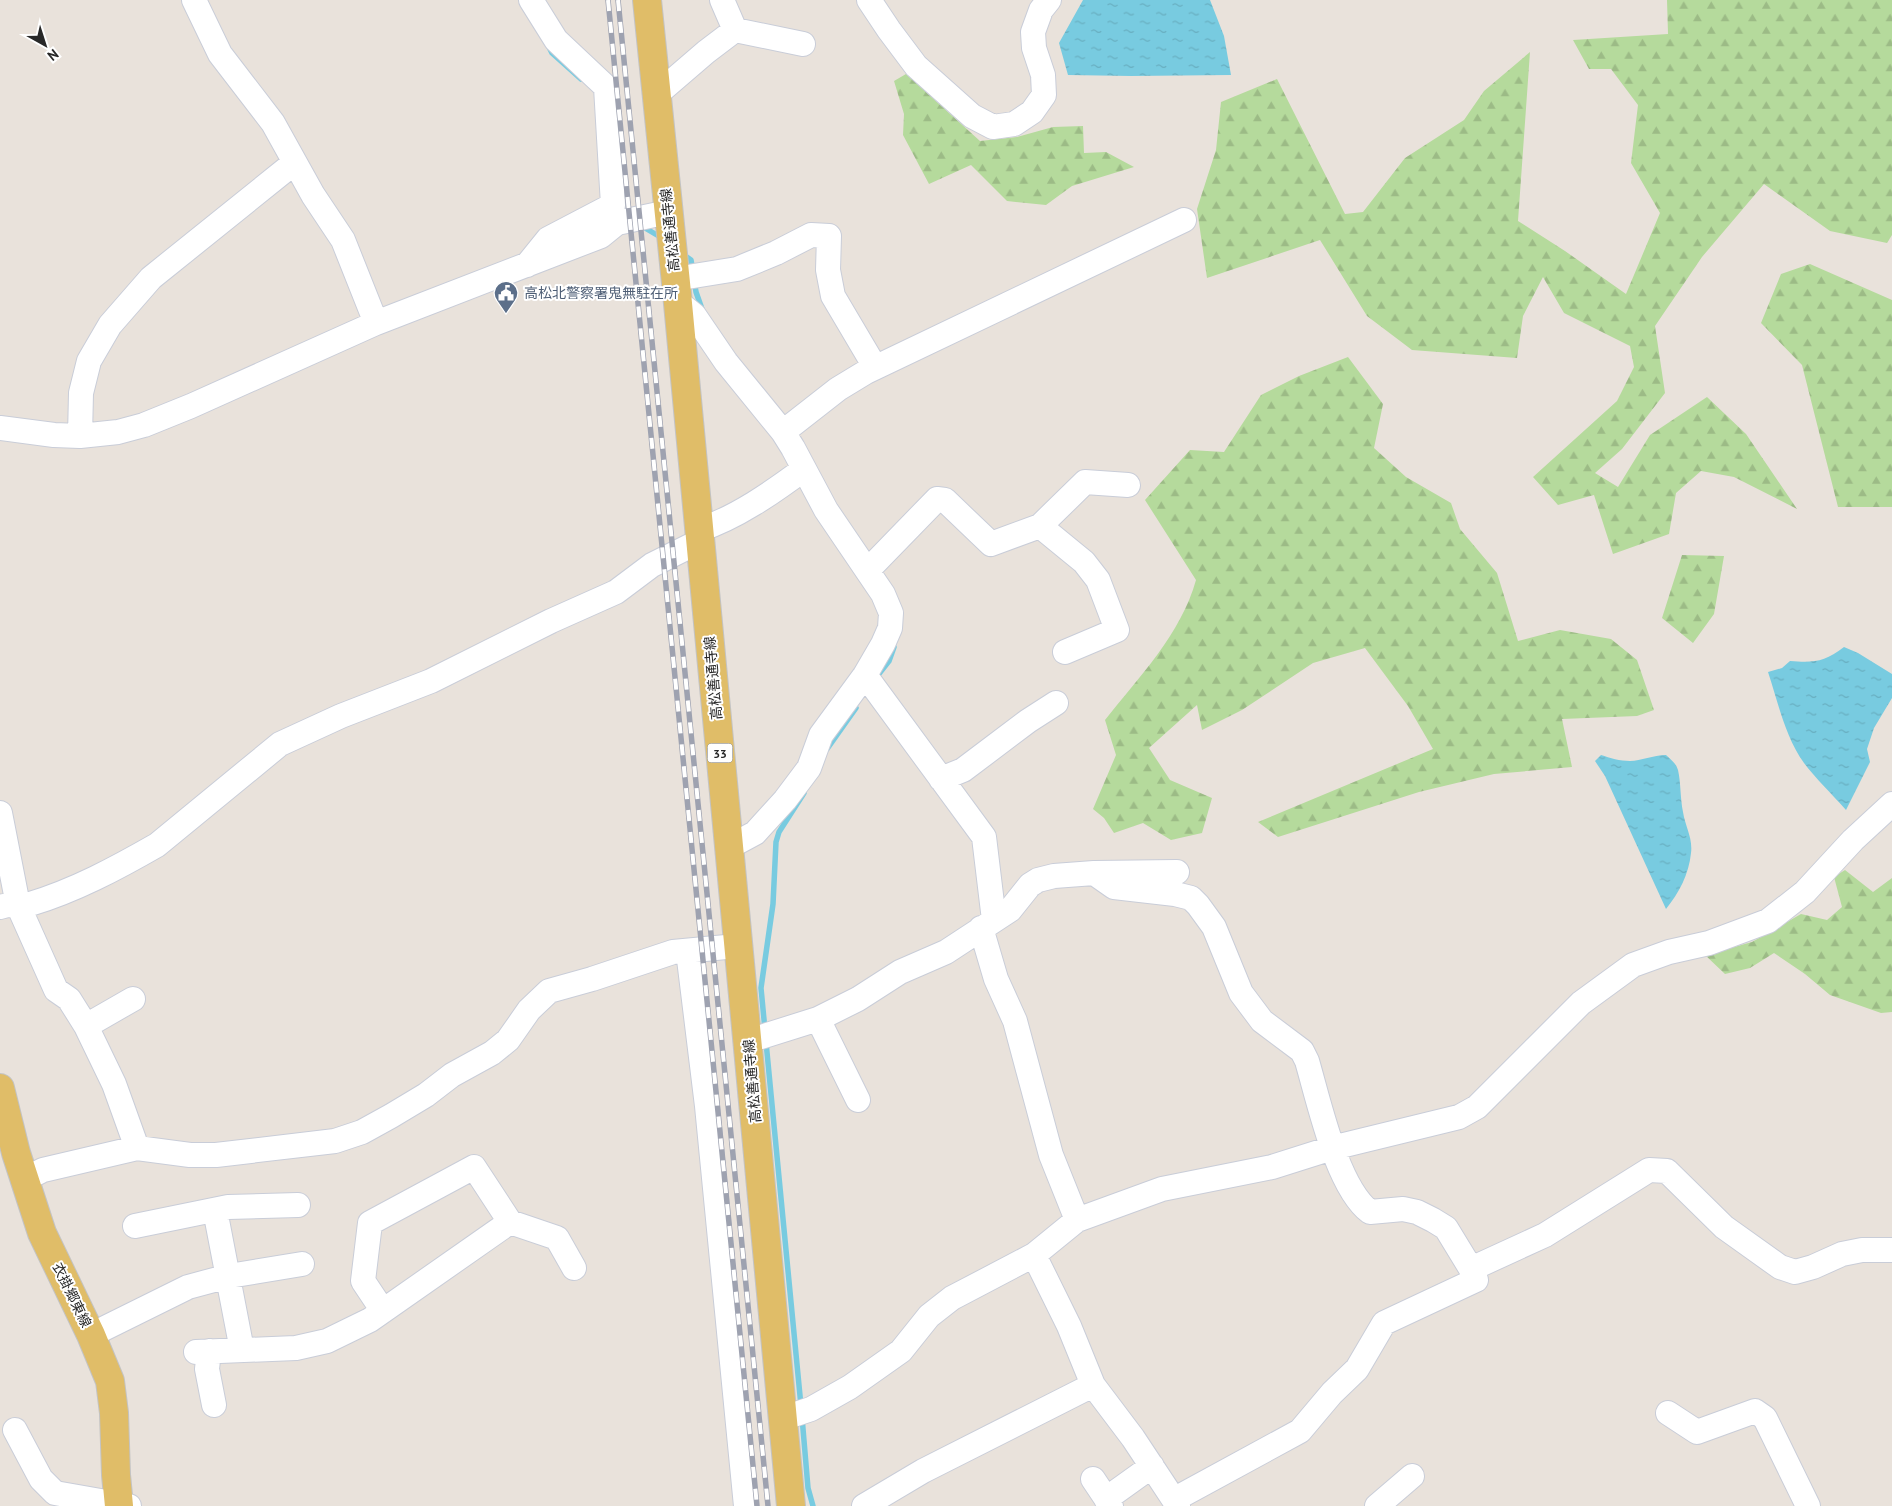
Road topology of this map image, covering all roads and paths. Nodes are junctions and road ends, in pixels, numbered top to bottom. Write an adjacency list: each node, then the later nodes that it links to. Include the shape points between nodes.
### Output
1 (194, 0): 10 (street, via 220,54 273,123)
2 (531, 0): 13 (street, via 556,40 606,87 613,205 548,239)
3 (647, 0): 9 (main road, 高松善通寺線 / 33)
4 (722, 0): 7 (street)
5 (869, 0): 6 (street, via 916,66 972,116 993,127 1014,124 1032,112 1044,95 1033,32 1041,10)
6 (1049, 0)
7 (735, 30): 8 (street); 9 (street)
8 (803, 44)
9 (656, 95): 11 (main road, 高松善通寺線 / 33)
10 (294, 163): 15 (street, via 342,240); 19 (street, via 152,278 110,325 89,361 81,393)
11 (668, 212): 13 (street, via 617,223 601,236); 14 (main road, 高松善通寺線 / 33)
12 (1184, 220): 16 (street)
13 (526, 266): 15 (street)
14 (676, 291): 16 (street, via 776,253 811,235 829,236 828,270 833,296); 18 (street, via 726,362); 23 (main road, 高松善通寺線 / 33)
15 (376, 323): 19 (street, via 144,425)
16 (875, 368): 18 (street, via 838,389)
17 (0, 428): 19 (street)
18 (783, 432): 20 (street)
19 (80, 436)
20 (804, 469): 23 (street); 24 (street, via 826,510)
21 (1128, 486): 22 (street, via 1085,482)
22 (1040, 526): 24 (street, via 991,544 945,500 937,499); 25 (street, via 1084,562 1098,580 1117,630)
23 (699, 536): 31 (main road, 高松善通寺線 / 33); 34 (street, via 616,592 431,682 341,716 280,744 157,845 137,856 60,893 28,905)
24 (868, 570): 26 (street, via 891,613 890,628)
25 (1065, 652)
26 (865, 675): 28 (street); 31 (street, via 822,735 809,768 785,800 755,832)
27 (1056, 703): 28 (street, via 963,770)
28 (941, 779): 35 (street, via 984,837)
29 (1892, 804): 45 (street, via 1805,892 1768,921 1709,943 1633,965 1596,992 1539,1043 1477,1107 1459,1117)
30 (0, 813): 34 (street)
31 (729, 847): 36 (main road, 高松善通寺線 / 33)
32 (1177, 872): 33 (street)
33 (1094, 873): 35 (street, via 1038,880 1010,910); 45 (street, via 1114,887 1175,894 1191,898 1198,905 1214,927 1241,993 1262,1021 1302,1051)
34 (9, 906): 40 (street, via 56,990 70,999)
35 (988, 924): 39 (street, via 946,952 900,972 858,999); 49 (street, via 996,980 1015,1020 1051,1156)
36 (737, 946): 37 (street); 41 (main road, 高松善通寺線 / 33)
37 (688, 951): 44 (street, via 673,952 549,991 529,1010 508,1040 492,1053 452,1074 426,1095 362,1132 327,1142 216,1155); 72 (street, via 707,1106)
38 (133, 999): 40 (street)
39 (818, 1019): 41 (street); 43 (street)
40 (86, 1026): 44 (street, via 114,1084)
41 (748, 1041): 64 (main road, 高松善通寺線 / 33)
42 (0, 1090): 46 (main road, 衣掛郷東線)
43 (858, 1100)
44 (137, 1148): 46 (street, via 43,1170)
45 (1332, 1148): 49 (street, via 1272,1167 1162,1189); 56 (street, via 1362,1206 1370,1212 1403,1209 1433,1220 1446,1228)
46 (25, 1179): 59 (main road, 衣掛郷東線, via 42,1233)
47 (298, 1205): 48 (street)
48 (215, 1210): 51 (street); 57 (street)
49 (1077, 1220): 53 (street)
50 (510, 1222): 55 (street, via 557,1238); 58 (street); 58 (street, via 474,1167 370,1223 362,1281)
51 (136, 1226)
52 (1892, 1250): 56 (street, via 1842,1254 1813,1268 1795,1272 1780,1267 1724,1227 1667,1171 1649,1170 1545,1235)
53 (1034, 1255): 61 (street, via 1069,1326); 64 (street, via 952,1298 929,1316 901,1351 850,1387 811,1409)
54 (302, 1264): 57 (street)
55 (574, 1268)
56 (1471, 1269): 70 (street, via 1476,1280 1384,1323 1357,1369 1300,1431)
57 (229, 1276): 59 (street, via 188,1287); 60 (street)
58 (383, 1311): 60 (street, via 327,1341 296,1348)
59 (91, 1335): 71 (main road, 衣掛郷東線, via 110,1381 116,1475)
60 (242, 1350): 62 (street, via 202,1352)
61 (1093, 1386): 66 (street); 74 (street, via 923,1472)
62 (214, 1405)
63 (1668, 1413): 76 (street, via 1697,1432 1755,1411 1765,1418)
64 (784, 1418): 73 (main road, 高松善通寺線 / 33)
65 (15, 1430): 71 (street, via 41,1479 55,1494)
66 (1152, 1466): 69 (street); 70 (street)
67 (1412, 1476): 75 (street)
68 (1093, 1479): 69 (street)
69 (1109, 1502)
70 (1176, 1502)
71 (122, 1505)
72 (746, 1506)
73 (791, 1506)
74 (864, 1506)
75 (1376, 1506)
76 (1808, 1506)

